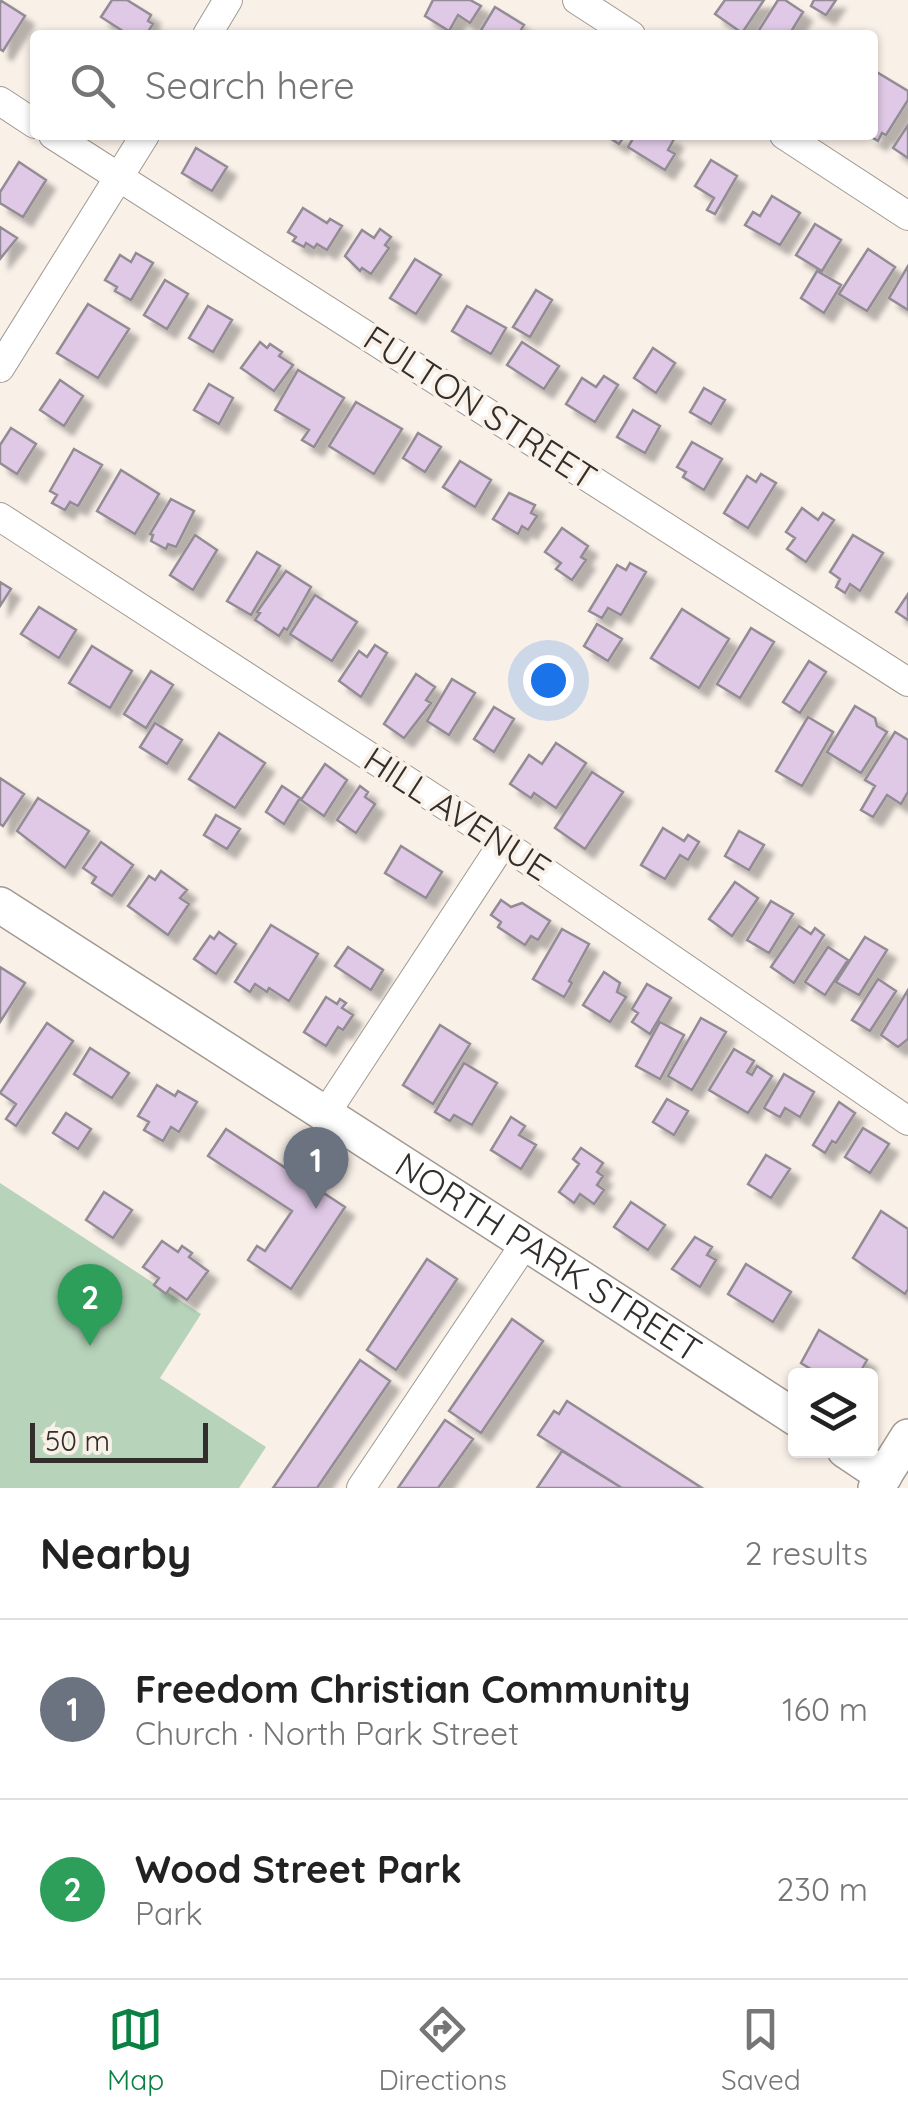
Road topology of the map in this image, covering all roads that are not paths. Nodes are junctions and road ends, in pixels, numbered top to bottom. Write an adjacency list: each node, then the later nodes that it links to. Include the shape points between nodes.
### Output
1 (228, 0): 3 (street)
2 (577, 0): 4 (street)
3 (210, 30)
4 (622, 30)
5 (0, 101): 6 (street)
6 (30, 121)
7 (61, 140): 10 (street, FULTON STREET)
8 (142, 140): 10 (street)
9 (792, 140): 11 (street)
10 (119, 177): 12 (street); 14 (street, FULTON STREET)
11 (908, 216)
12 (0, 368)
13 (0, 516): 15 (street, HILL AVENUE)
14 (908, 682)
15 (502, 843): 17 (street); 18 (street, HILL AVENUE)
16 (0, 906): 17 (main road, NORTH PARK STREET)
17 (324, 1116): 19 (main road, NORTH PARK STREET)
18 (908, 1120)
19 (526, 1242): 20 (main road, NORTH PARK STREET); 24 (street)
20 (788, 1413)
21 (908, 1437): 23 (main road)
22 (855, 1458): 23 (main road)
23 (888, 1484)
24 (361, 1488)

